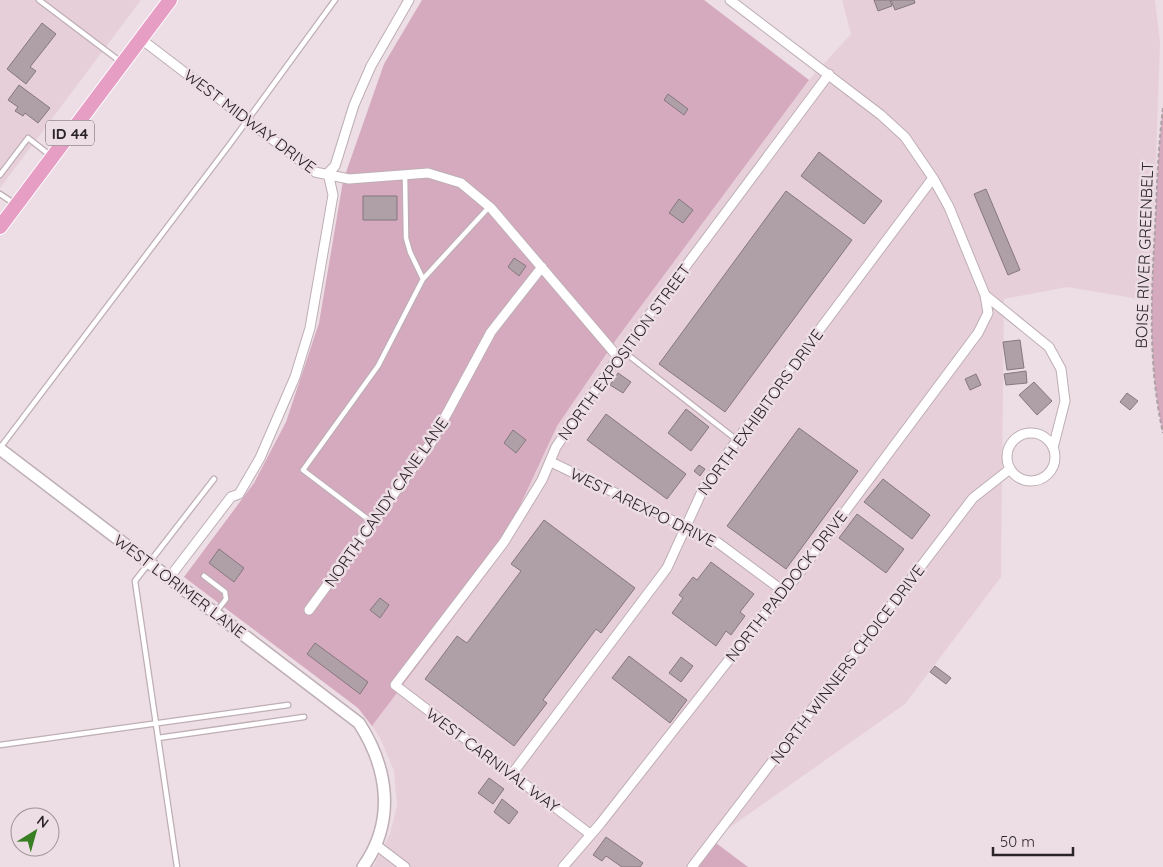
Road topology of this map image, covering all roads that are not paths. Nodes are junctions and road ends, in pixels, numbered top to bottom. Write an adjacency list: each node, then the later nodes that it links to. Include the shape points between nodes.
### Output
1 (39, 0): 7 (lane)
2 (170, 0): 6 (main road, ID 44)
3 (335, 0): 9 (lane)
4 (409, 0): 11 (street, via 370,66 335,166)
5 (730, 0): 8 (street)
6 (141, 39): 7 (main road, ID 44); 9 (street, WEST MIDWAY DRIVE)
7 (122, 63): 10 (main road, ID 44)
8 (829, 74): 14 (street, via 905,137); 22 (street, NORTH EXPOSITION STREET)
9 (248, 121): 11 (street, WEST MIDWAY DRIVE, via 315,172); 24 (lane)
10 (52, 157): 12 (lane, via 28,138); 16 (main road, ID 44)
11 (328, 173): 13 (street, WEST MIDWAY DRIVE, via 349,179); 33 (street, via 333,195 310,328 296,377 260,458 238,494 230,496)
12 (0, 176)
13 (404, 176): 17 (street, WEST MIDWAY DRIVE, via 428,173 461,183); 20 (lane, via 406,238)
14 (933, 178): 21 (street, via 949,207); 23 (street, NORTH EXHIBITORS DRIVE)
15 (0, 194): 16 (lane)
16 (16, 205): 18 (main road, ID 44)
17 (490, 206): 19 (street, WEST MIDWAY DRIVE); 20 (lane)
18 (0, 227)
19 (542, 267): 22 (street, WEST MIDWAY DRIVE); 29 (street, NORTH CANDY CANE LANE, via 491,332 431,443)
20 (424, 279): 29 (lane, via 378,366 303,470)
21 (985, 295): 25 (street, via 1049,347 1061,369 1065,401); 34 (street, NORTH PADDOCK DRIVE, via 988,313 978,333)
22 (621, 354): 23 (lane); 26 (street, NORTH EXPOSITION STREET, via 556,447)
23 (737, 440): 30 (street, NORTH EXHIBITORS DRIVE, via 704,487)
24 (0, 448): 31 (street, WEST LORIMER LANE)
25 (1053, 448): 27 (street, via 1054,464 1044,477 1022,480); 27 (street, via 1043,437 1020,436 1009,447 1007,462)
26 (550, 462): 30 (street, WEST AREXPO DRIVE); 37 (street, NORTH EXPOSITION STREET, via 504,542)
27 (1010, 469): 50 (street, NORTH WINNERS CHOICE DRIVE, via 973,498)
28 (214, 479): 31 (lane)
29 (373, 524): 35 (street, NORTH CANDY CANE LANE)
30 (685, 525): 34 (street, WEST AREXPO DRIVE, via 717,542); 43 (street, NORTH EXHIBITORS DRIVE, via 667,568)
31 (149, 563): 33 (street, WEST LORIMER LANE); 40 (lane, via 135,581)
32 (204, 576): 36 (lane, via 225,592 226,599)
33 (169, 578): 36 (street, WEST LORIMER LANE)
34 (783, 591): 44 (street, NORTH PADDOCK DRIVE)
35 (309, 610)
36 (215, 613): 45 (street, WEST LORIMER LANE, via 359,723 376,754 383,776 383,817)
37 (396, 686): 43 (street, WEST CARNIVAL WAY)
38 (288, 705): 40 (lane)
39 (304, 717): 41 (lane)
40 (156, 724): 41 (lane); 42 (lane)
41 (158, 738): 46 (lane)
42 (0, 746)
43 (512, 774): 44 (street, WEST CARNIVAL WAY)
44 (590, 834): 49 (street, NORTH PADDOCK DRIVE)
45 (376, 845): 47 (street); 48 (street)
46 (177, 867)
47 (363, 867)
48 (405, 867)
49 (563, 867)
50 (692, 867)

